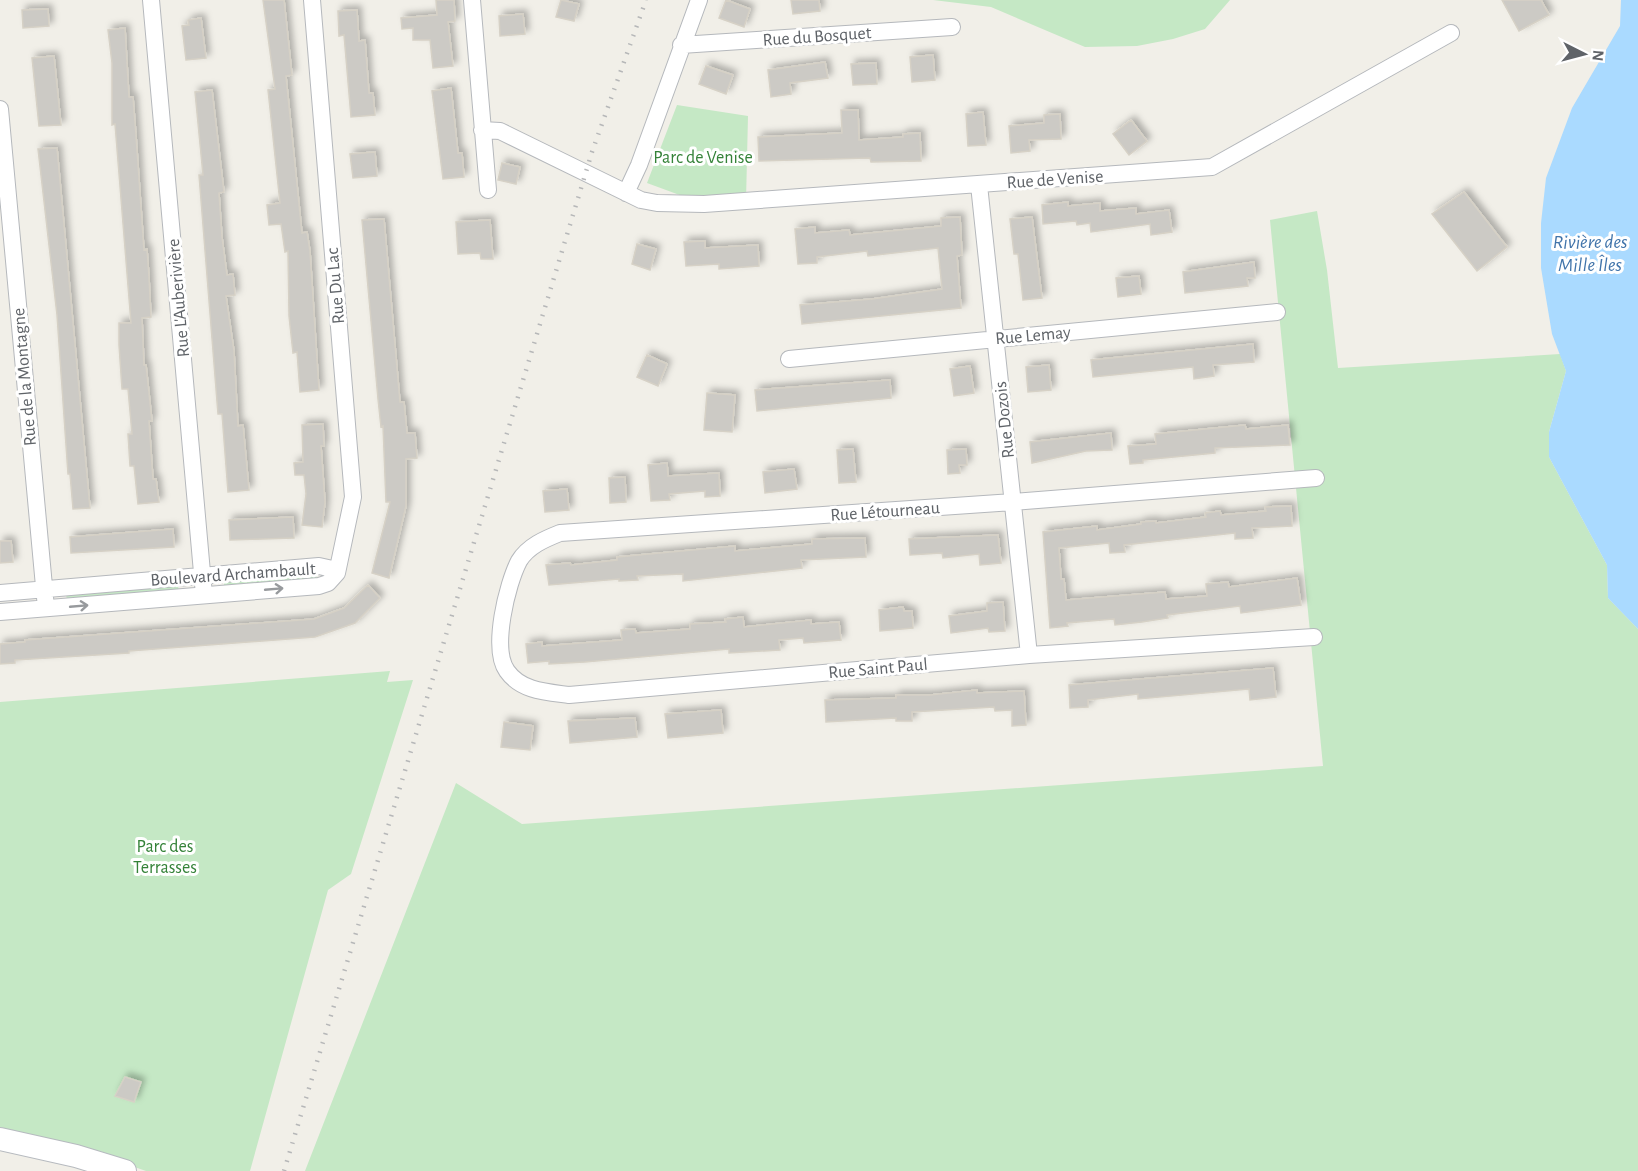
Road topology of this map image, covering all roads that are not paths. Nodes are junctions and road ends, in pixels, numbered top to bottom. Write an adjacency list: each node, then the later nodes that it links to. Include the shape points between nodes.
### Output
1 (151, 0): 19 (street, Rue L'Auberivière)
2 (312, 0): 18 (street, Rue Du Lac, via 353,497)
3 (472, 0): 9 (street)
4 (699, 0): 7 (street)
5 (952, 27): 7 (street, Rue du Bosquet)
6 (1451, 33): 10 (street, Rue de Venise, via 1212,167)
7 (681, 45): 12 (street)
8 (0, 109): 20 (street, Rue de la Montagne)
9 (482, 130): 11 (street); 12 (street, Rue de Venise, via 505,133)
10 (979, 185): 12 (street, Rue de Venise, via 704,204 657,203); 14 (street, Rue Dozois)
11 (488, 190)
12 (626, 193)
13 (1277, 312): 14 (street, Rue Lemay)
14 (995, 339): 15 (street, Rue Lemay); 17 (street, Rue Dozois)
15 (789, 359)
16 (1316, 478): 17 (street, Rue Létourneau)
17 (1013, 502): 25 (street, Rue Létourneau, via 560,533 537,543 520,561); 27 (street, Rue Dozois)
18 (337, 570): 19 (street, Boulevard Archambault, via 319,566); 22 (street, Boulevard Archambault, one-way to 18, via 319,586 331,580)
19 (203, 576): 20 (street, Boulevard Archambault); 22 (street, Rue L'Auberivière)
20 (44, 590): 21 (street, Boulevard Archambault); 23 (street, Rue de la Montagne)
21 (0, 593)
22 (204, 595): 23 (street, Boulevard Archambault, one-way to 22)
23 (46, 608): 24 (street, Boulevard Archambault)
24 (0, 612)
25 (502, 615): 27 (street, Rue Saint Paul, via 499,654 507,671 523,686 569,695)
26 (1314, 637): 27 (street, Rue Saint Paul)
27 (1029, 655)
28 (0, 1139): 29 (street)
29 (125, 1171)

